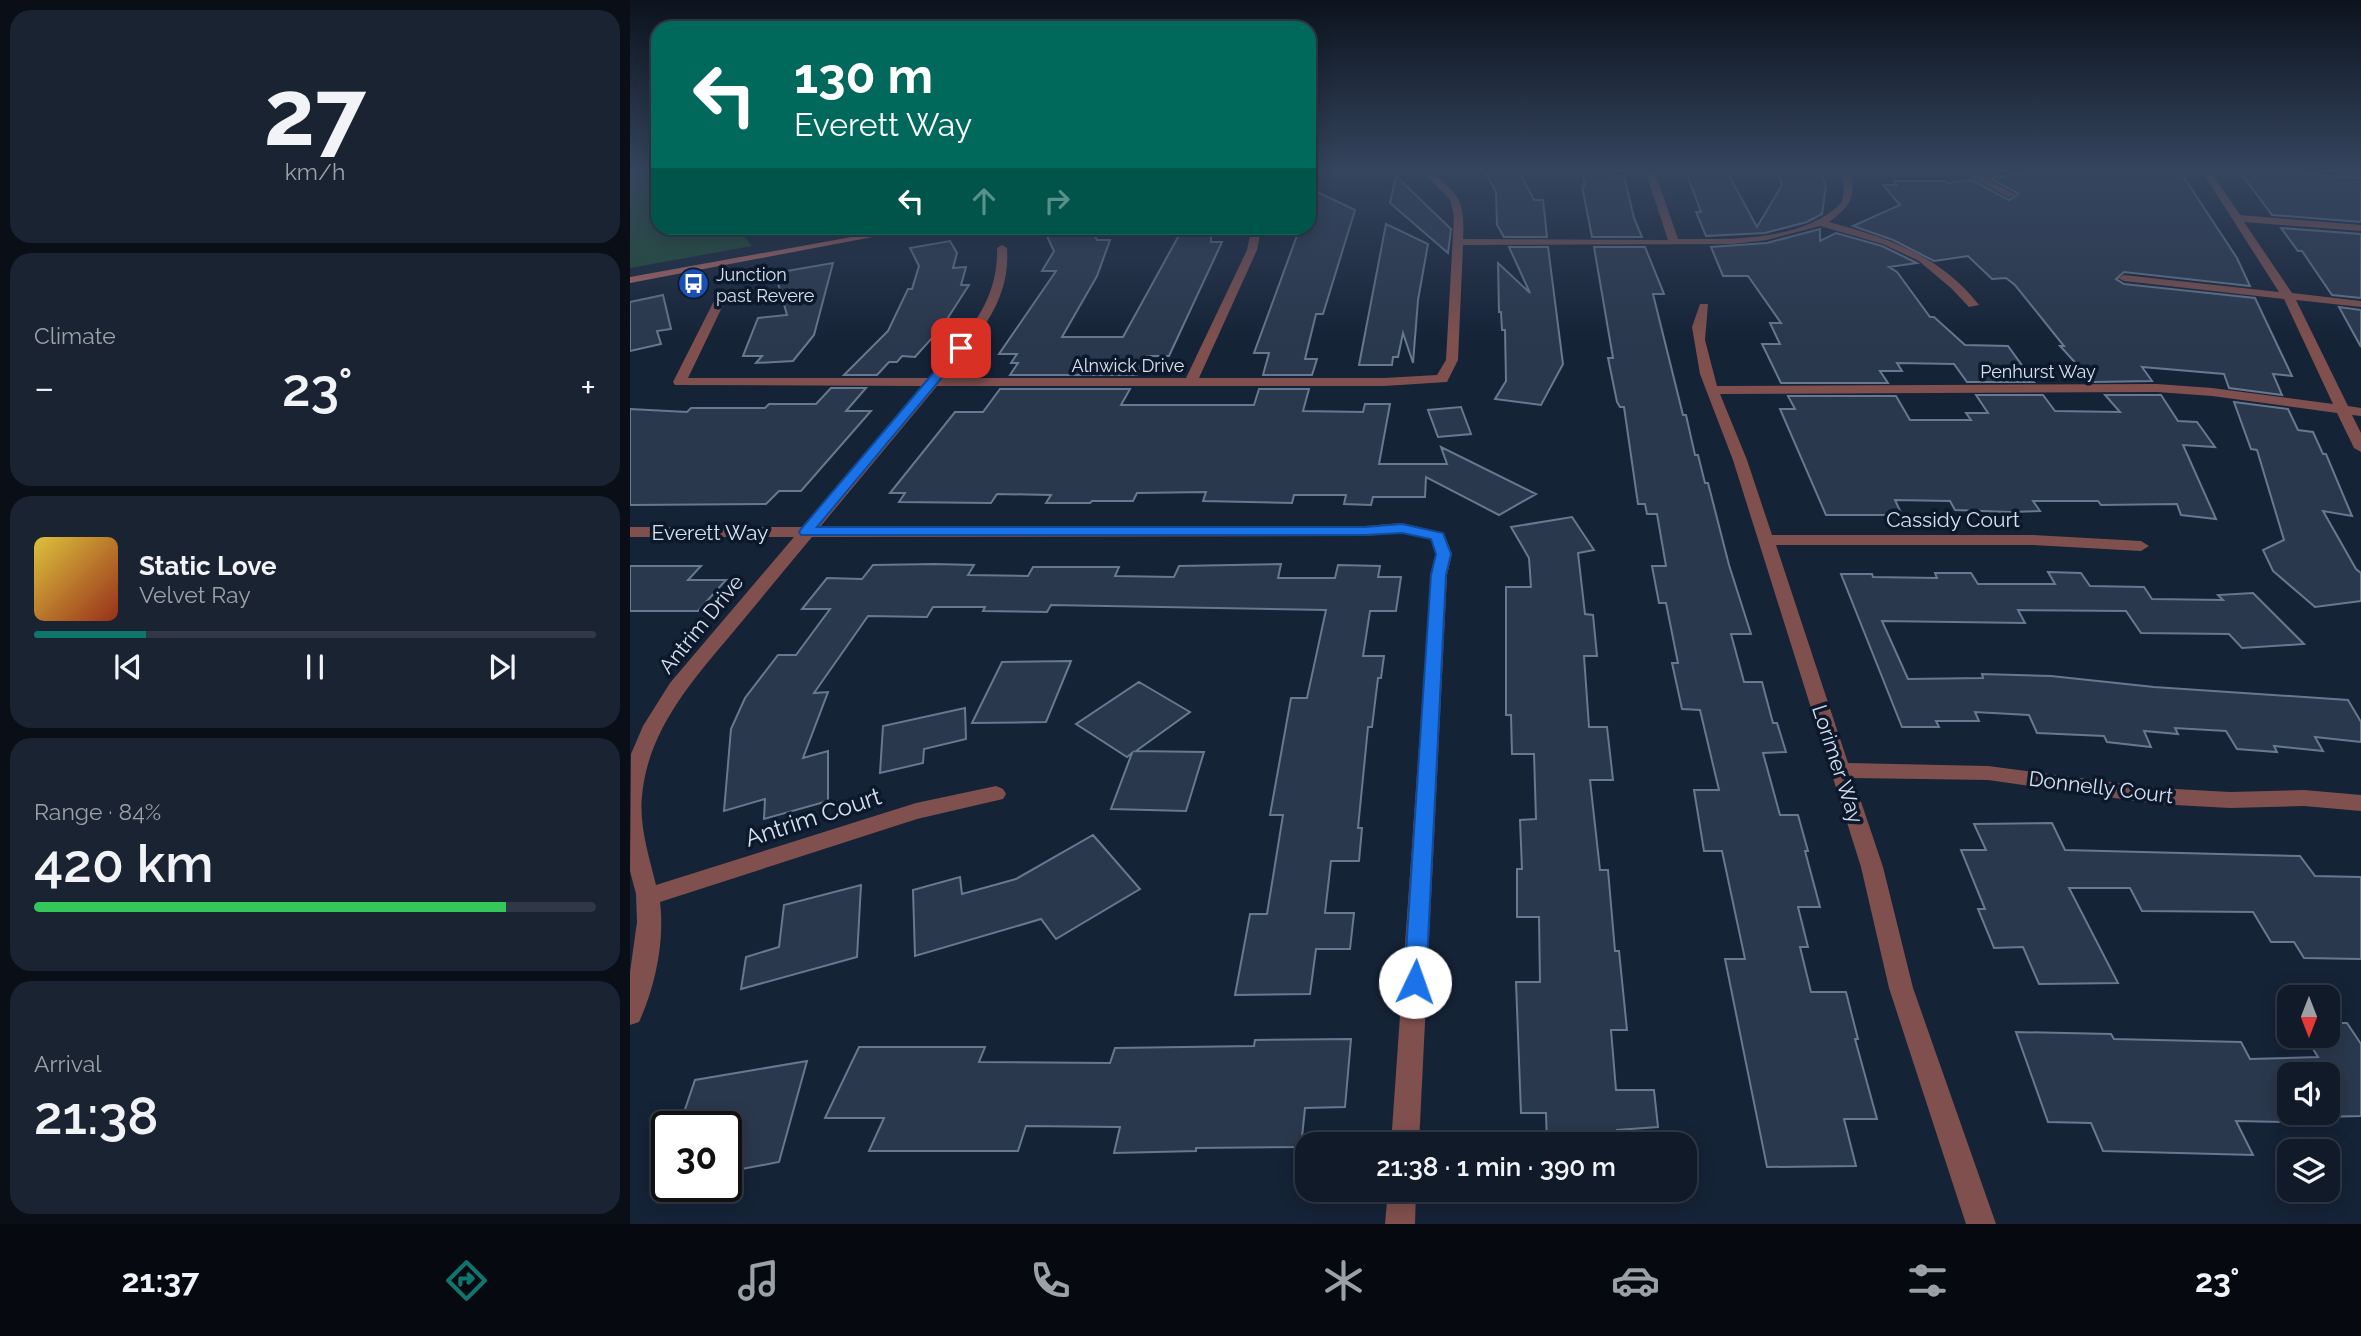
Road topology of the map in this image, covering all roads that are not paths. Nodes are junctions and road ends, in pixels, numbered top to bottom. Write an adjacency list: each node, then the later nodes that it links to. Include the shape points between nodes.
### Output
1 (1458, 227): 8 (street, Alnwick Drive)
2 (1669, 227): 9 (street)
3 (1809, 227): 9 (street, via 1741,240)
4 (1835, 227): 16 (street, via 1884,241 1930,262)
5 (2243, 227): 13 (street)
6 (867, 235): 12 (main road)
7 (1255, 235): 18 (street)
8 (1457, 242): 9 (street); 18 (street, Alnwick Drive, via 1452,359 1442,379)
9 (1674, 242)
10 (1002, 248): 19 (street, Antrim Drive, via 1004,265 992,309)
11 (2124, 278): 13 (street)
12 (630, 280)
13 (2288, 296): 15 (street); 21 (street)
14 (720, 299): 19 (street, Alnwick Drive, via 680,382)
15 (2361, 304)
16 (1973, 305)
17 (1704, 306): 20 (street, Lorimer Way, via 1698,328 1700,348)
18 (1191, 382): 19 (street, Alnwick Drive)
19 (931, 383): 25 (street, Antrim Drive)
20 (1713, 390): 21 (street, Penhurst Way, via 2157,388); 26 (street, Lorimer Way)
21 (2342, 410): 22 (street, Penhurst Way); 23 (street)
22 (2361, 412)
23 (2361, 448)
24 (630, 532): 25 (street, Everett Way)
25 (806, 532): 31 (street, Antrim Drive, via 654,721 638,759 631,799 632,842); 33 (street, Everett Way, via 1402,528 1438,536 1444,554 1439,575)
26 (1765, 540): 27 (street, Cassidy Court, via 2033,540); 28 (street, Lorimer Way)
27 (2141, 546)
28 (1841, 770): 30 (street, Donnelly Court, via 1988,773 2157,796); 36 (street, Lorimer Way, via 1901,988)
29 (996, 794): 31 (street, Antrim Court, via 916,811)
30 (2361, 803)
31 (648, 897): 32 (street, Antrim Drive, via 647,948)
32 (630, 1014)
33 (1406, 1132)
34 (1401, 1202): 35 (street)
35 (1400, 1224)
36 (1982, 1224)

